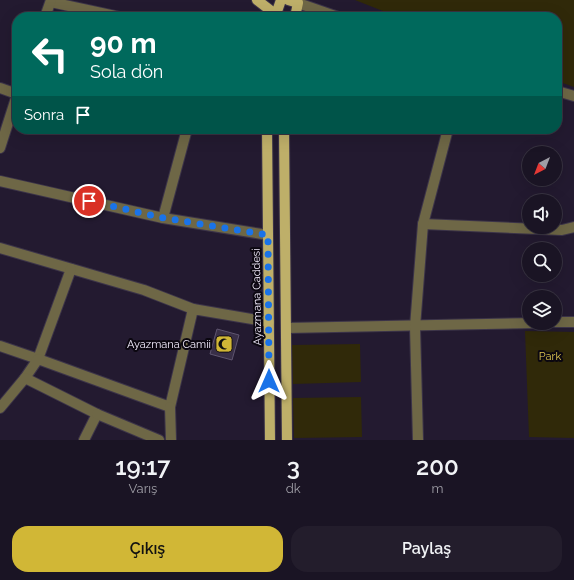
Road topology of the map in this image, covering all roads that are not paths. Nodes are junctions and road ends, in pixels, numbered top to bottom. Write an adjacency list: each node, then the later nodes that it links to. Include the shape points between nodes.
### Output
1 (257, 0): 7 (main road)
2 (281, 0): 8 (main road)
3 (51, 1): 5 (street); 6 (street)
4 (295, 1): 9 (main road); 10 (street)
5 (47, 12)
6 (98, 12)
7 (272, 12)
8 (278, 12)
9 (295, 12)
10 (325, 12)
11 (0, 88): 12 (street)
12 (12, 92)
13 (562, 92): 14 (street)
14 (574, 96)
15 (12, 110): 20 (street)
16 (186, 134): 22 (street)
17 (267, 134): 25 (main road, Ayazmana Caddesi)
18 (284, 134): 29 (main road)
19 (447, 134): 23 (street)
20 (0, 148)
21 (0, 181): 22 (street)
22 (164, 218): 25 (street)
23 (423, 224): 24 (street, via 562,230); 35 (street)
24 (574, 227)
25 (268, 235): 28 (main road, Ayazmana Caddesi)
26 (0, 248): 27 (street)
27 (71, 269): 30 (street, via 144,290); 38 (street)
28 (269, 298): 29 (main road); 31 (main road, Ayazmana Caddesi)
29 (286, 298): 36 (main road)
30 (194, 309): 31 (street); 40 (street)
31 (269, 322): 46 (main road, Ayazmana Caddesi)
32 (562, 322): 33 (street)
33 (574, 322)
34 (522, 323): 35 (street)
35 (415, 327): 36 (street); 48 (street)
36 (286, 328): 47 (main road)
37 (0, 346): 38 (street)
38 (38, 359): 39 (street); 40 (street)
39 (25, 378): 41 (street); 42 (street)
40 (170, 407): 45 (street)
41 (0, 408)
42 (98, 414): 43 (street); 44 (street)
43 (84, 440)
44 (159, 440)
45 (171, 440)
46 (270, 440)
47 (287, 440)
48 (418, 440)

